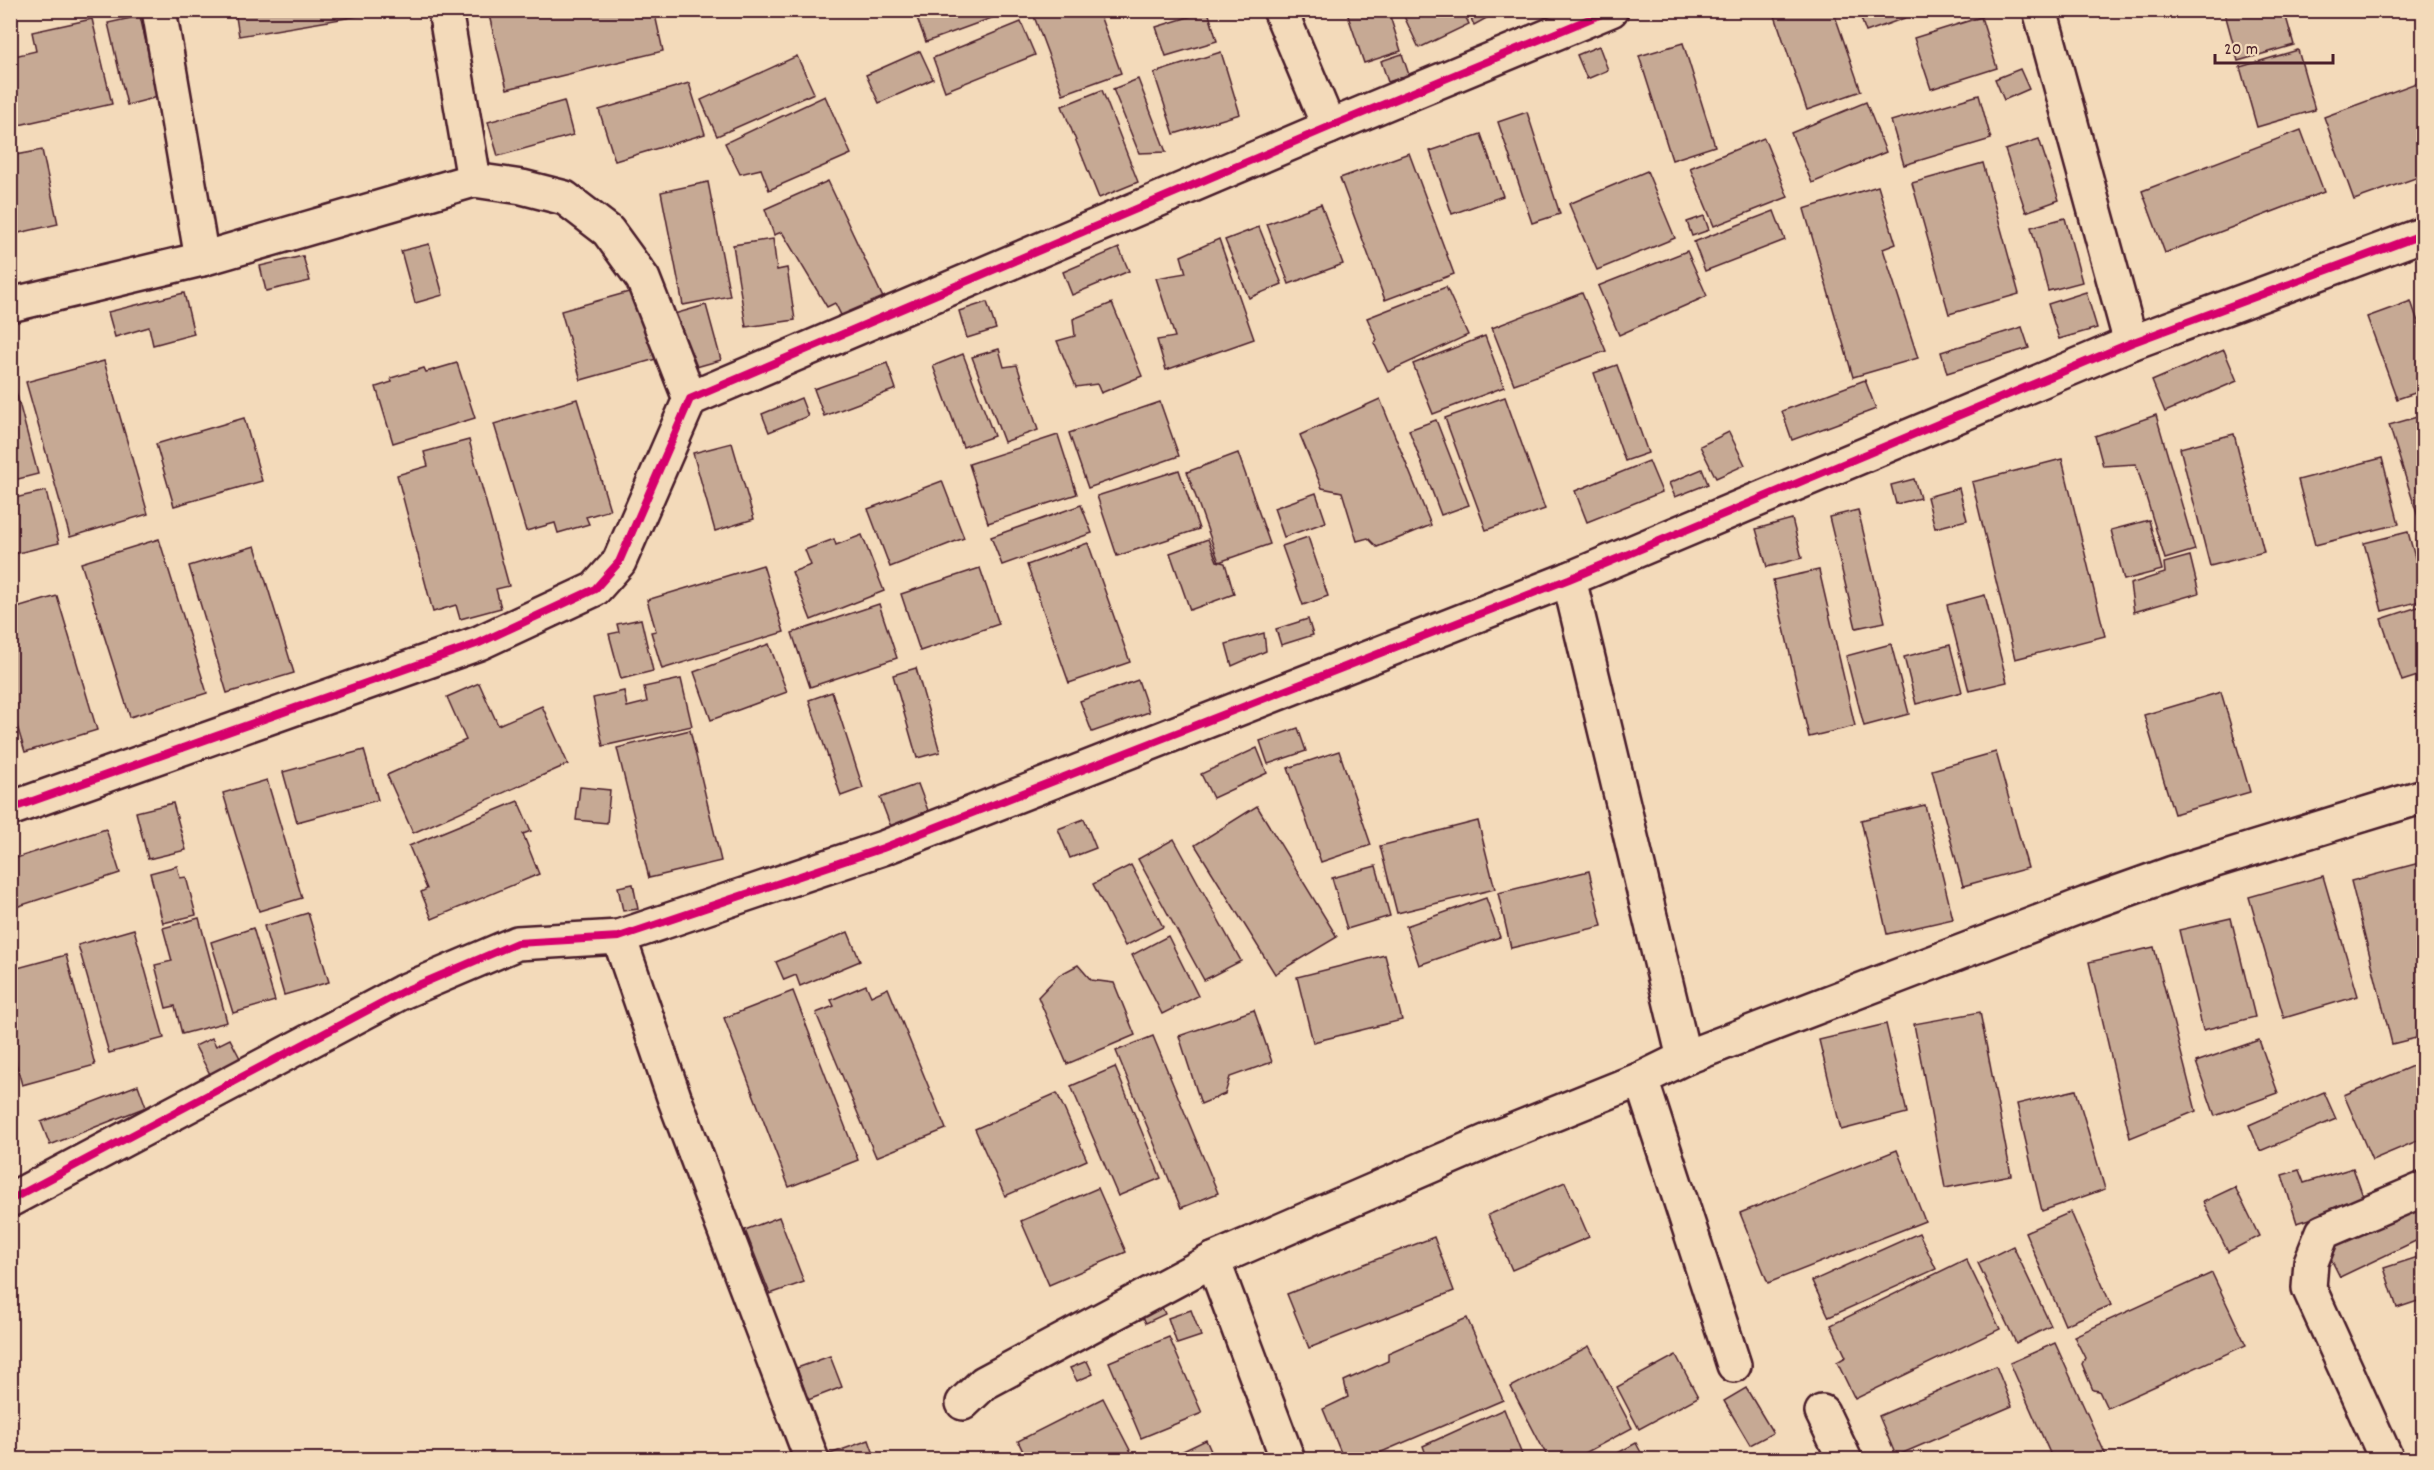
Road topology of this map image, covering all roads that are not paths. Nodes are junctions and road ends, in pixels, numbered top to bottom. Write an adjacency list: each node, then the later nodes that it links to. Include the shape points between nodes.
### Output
1 (159, 10): 9 (street)
2 (445, 10): 7 (street)
3 (1280, 10): 6 (street)
4 (1611, 10): 6 (street)
5 (2040, 10): 11 (street)
6 (1329, 127): 12 (street)
7 (474, 180): 9 (street); 12 (street, via 565,198 608,231 643,279)
8 (2424, 234): 11 (street)
9 (202, 259): 10 (street)
10 (10, 305)
11 (2131, 343): 13 (street)
12 (690, 399): 15 (street, via 619,562 595,589 479,643)
13 (1569, 579): 16 (street, via 883,848); 17 (street)
14 (2424, 796): 17 (street, via 2195,866 2086,904)
15 (10, 809)
16 (619, 937): 20 (street, via 517,943 402,992); 25 (street, via 675,1100)
17 (1684, 1058): 18 (street)
18 (1641, 1079): 21 (street); 22 (street)
19 (2424, 1189): 28 (street, via 2324,1232 2311,1262 2309,1288)
20 (12, 1195)
21 (1213, 1260): 23 (street, via 984,1383); 26 (street)
22 (1734, 1365)
23 (963, 1403)
24 (1822, 1412): 27 (street)
25 (812, 1460)
26 (1288, 1460)
27 (1845, 1460)
28 (2387, 1460)

